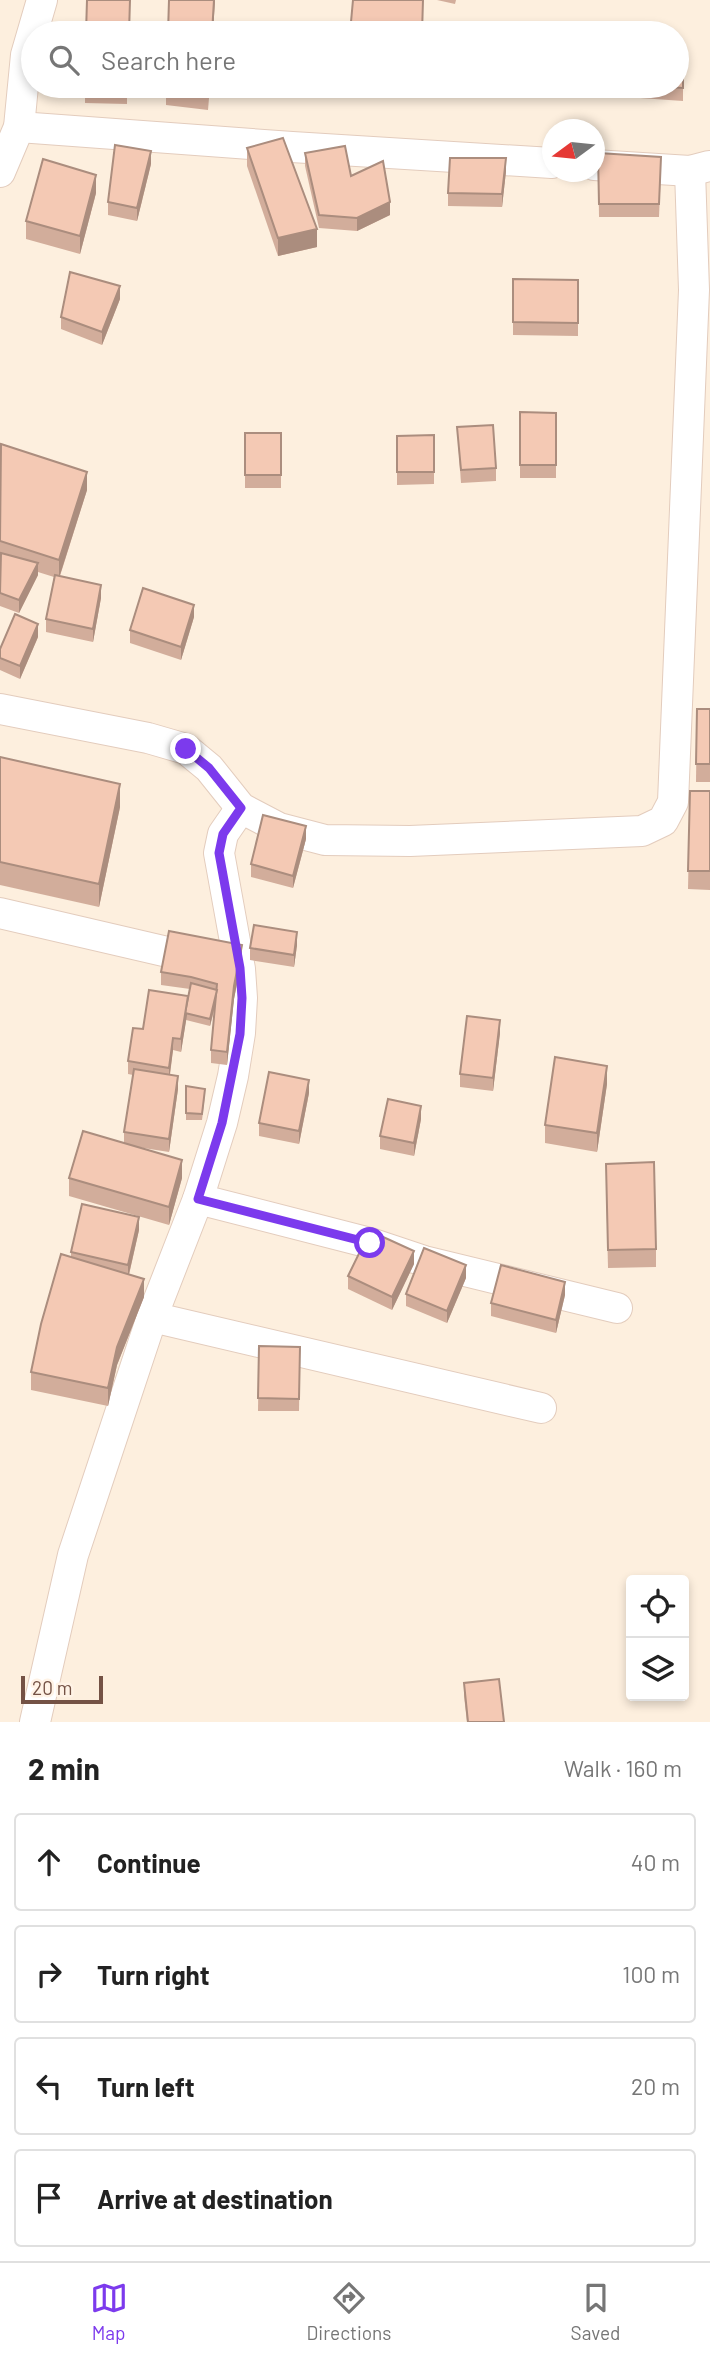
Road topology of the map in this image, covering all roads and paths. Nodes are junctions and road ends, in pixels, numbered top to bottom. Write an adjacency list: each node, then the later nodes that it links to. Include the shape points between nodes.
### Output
1 (42, 0): 2 (street)
2 (36, 21)
3 (22, 98): 4 (street)
4 (19, 127): 5 (street); 8 (street)
5 (542, 162)
6 (605, 166): 7 (street)
7 (700, 169): 10 (street, via 673,802 663,821 642,831 325,841 279,828)
8 (0, 173)
9 (0, 709): 10 (street, via 186,749 209,768)
10 (241, 808): 12 (street, via 223,834 219,853)
11 (0, 913): 12 (street)
12 (240, 968): 13 (street, via 240,1034 233,1076)
13 (198, 1199): 14 (street); 15 (street)
14 (617, 1308)
15 (152, 1317): 16 (street); 17 (street, via 73,1555)
16 (541, 1408)
17 (35, 1722)

